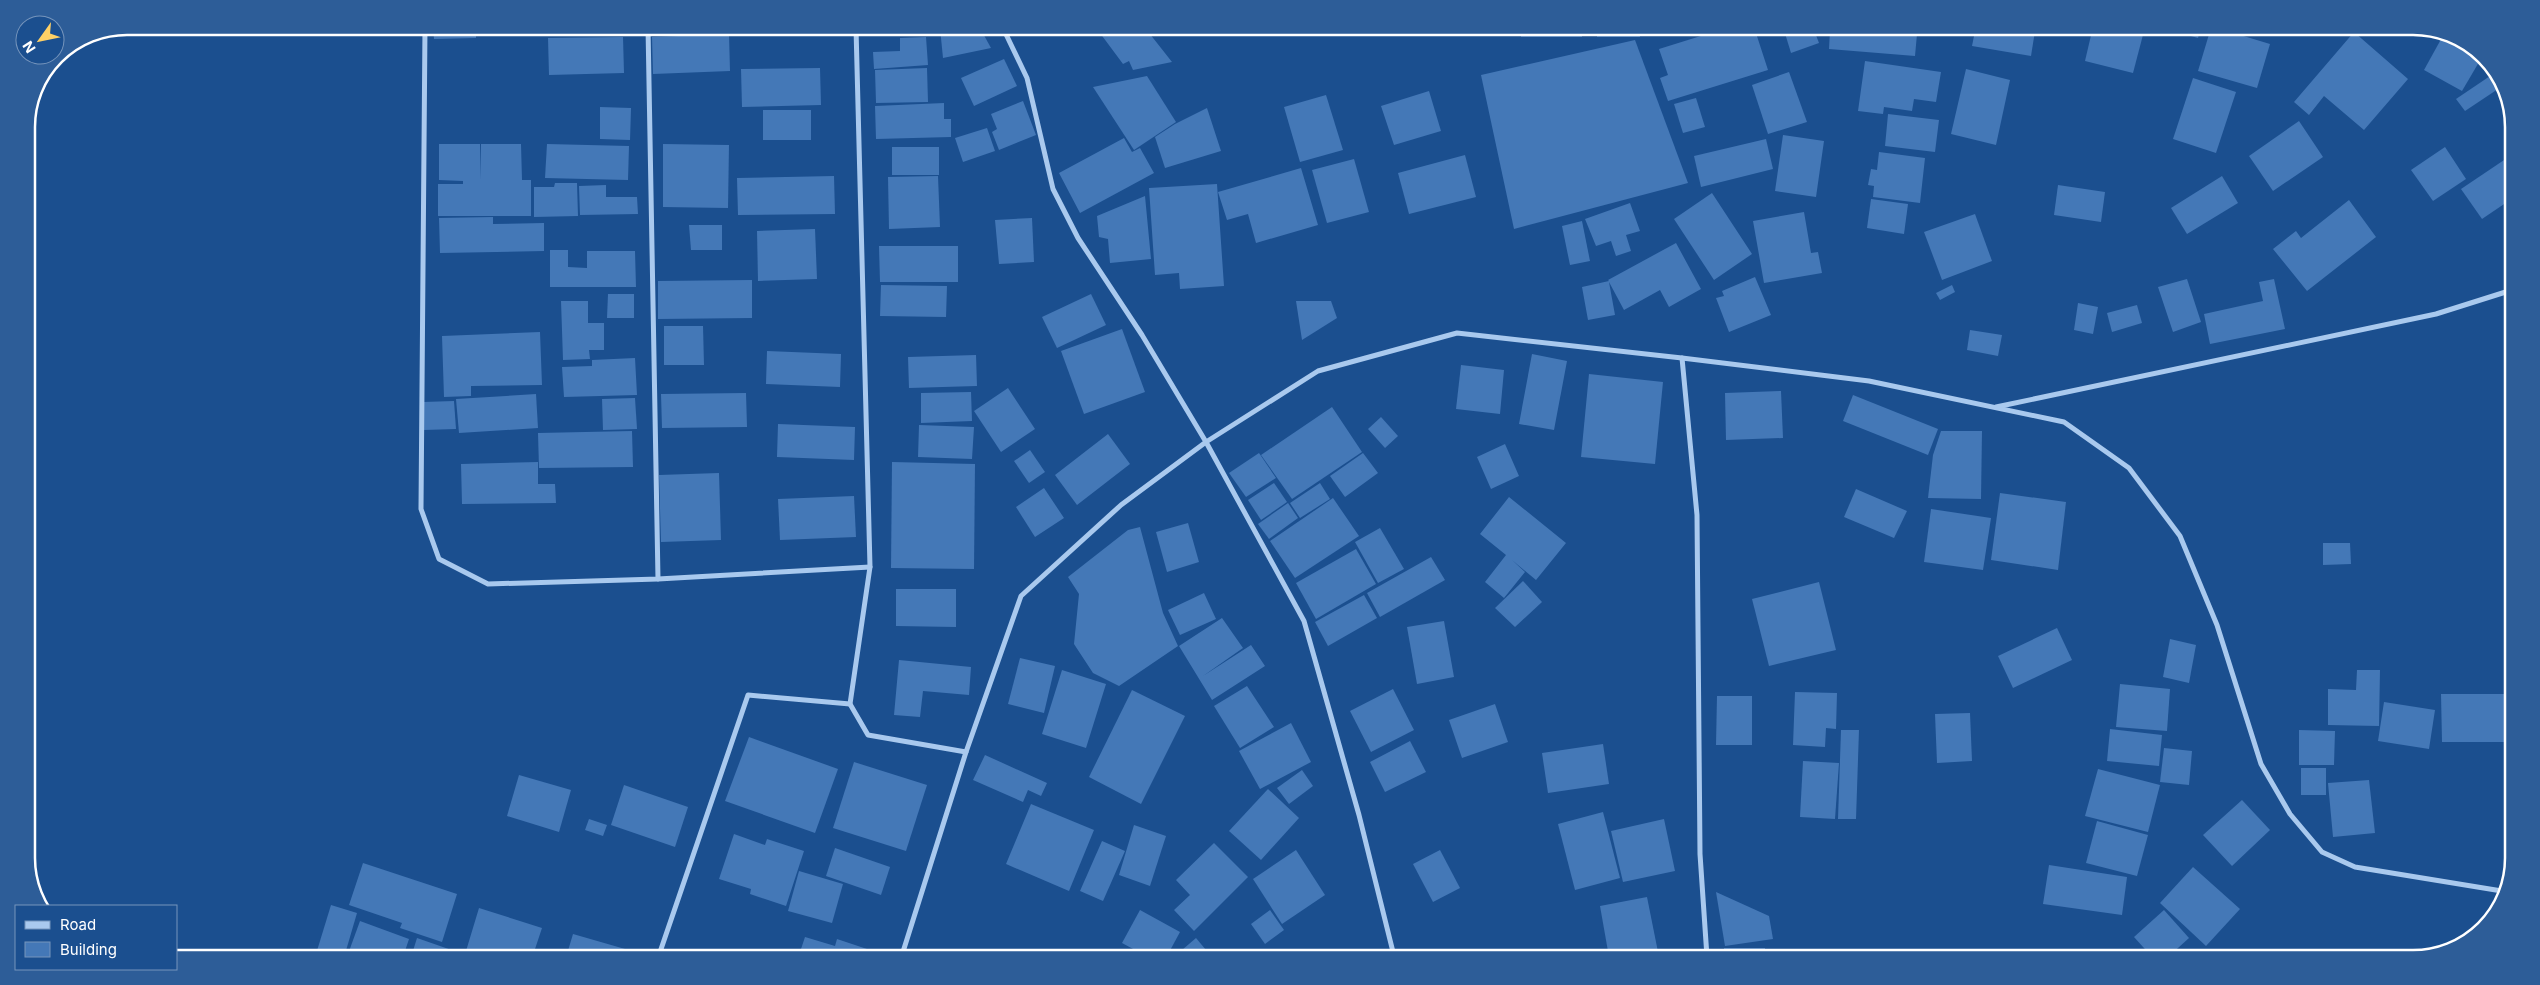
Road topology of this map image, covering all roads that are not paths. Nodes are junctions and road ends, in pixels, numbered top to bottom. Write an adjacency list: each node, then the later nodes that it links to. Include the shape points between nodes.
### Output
1 (424, 35): 10 (street, via 420,509 439,560 488,584)
2 (648, 35): 10 (street)
3 (856, 35): 9 (street)
4 (1006, 35): 8 (street, via 1027,78 1053,189 1078,238)
5 (2505, 292): 7 (street, via 2436,314)
6 (1682, 358): 7 (street, via 1869,381); 8 (street, via 1457,333 1318,371); 17 (street, via 1697,515 1700,854)
7 (1992, 408): 13 (street, via 2064,422 2128,468 2180,536 2217,625 2262,764 2290,814 2322,852 2355,867)
8 (1206, 442): 12 (street, via 1121,505 1021,596); 16 (street, via 1304,621 1359,815)
9 (870, 567): 10 (street); 11 (street)
10 (658, 579)
11 (850, 704): 12 (street, via 868,735); 14 (street, via 748,695)
12 (966, 752): 15 (street)
13 (2499, 891)
14 (661, 950)
15 (904, 950)
16 (1393, 950)
17 (1707, 950)

